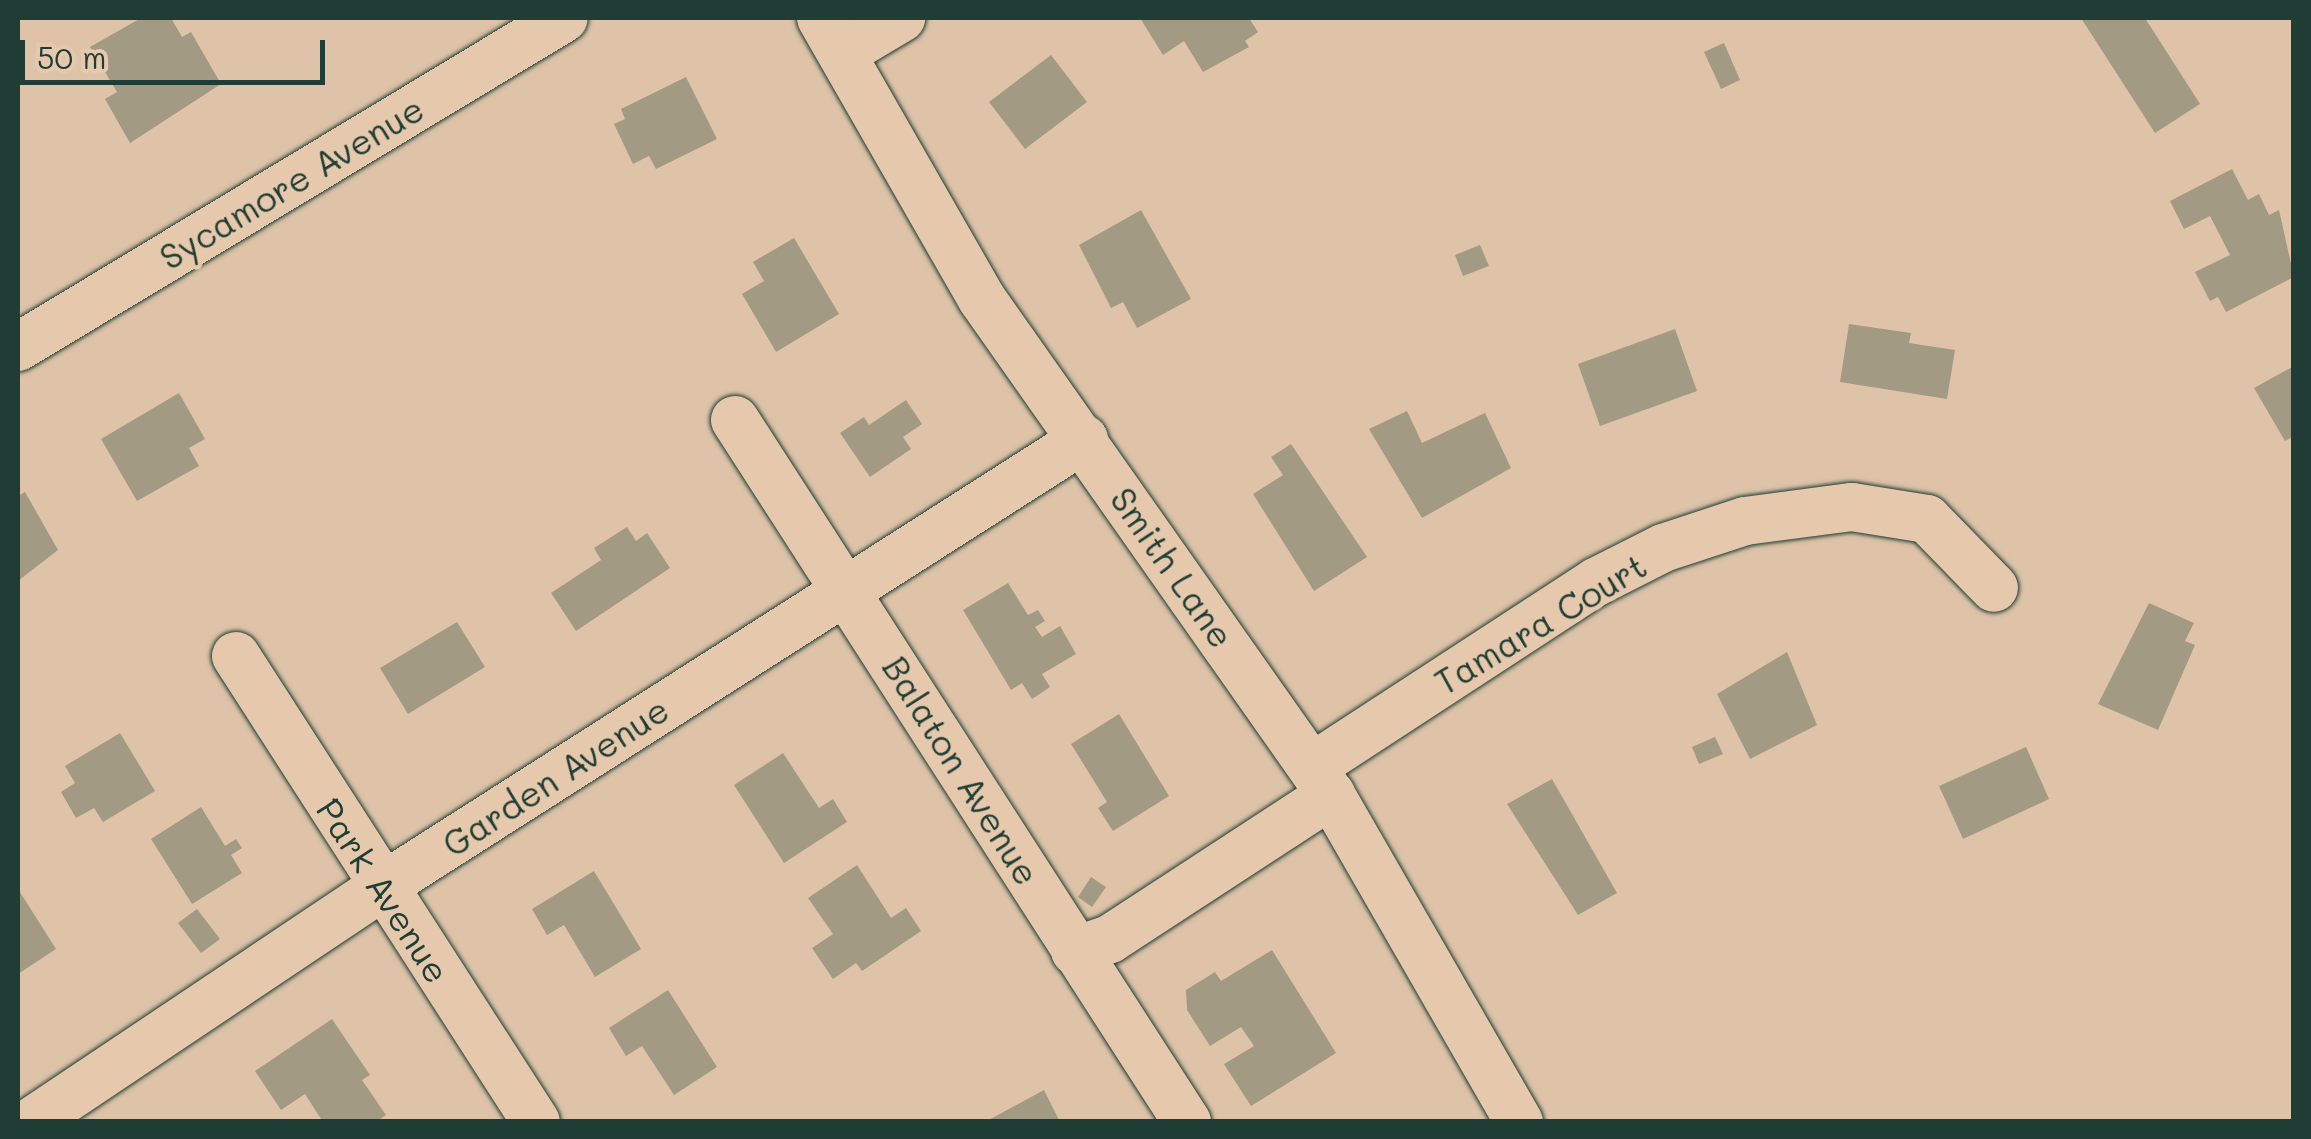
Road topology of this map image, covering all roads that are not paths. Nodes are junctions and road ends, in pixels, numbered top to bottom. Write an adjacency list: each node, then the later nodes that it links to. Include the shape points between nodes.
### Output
1 (564, 18): 4 (street, Sycamore Avenue)
2 (901, 18): 3 (street)
3 (832, 35): 6 (street, Smith Lane, via 982,299)
4 (18, 347)
5 (735, 420): 8 (street, Balaton Avenue)
6 (1084, 439): 8 (street, Garden Avenue); 10 (street, Smith Lane)
7 (1994, 588): 10 (street, Tamara Court, via 1926,519 1852,507 1745,521 1662,548 1596,582)
8 (848, 589): 11 (street, Garden Avenue); 12 (street, Balaton Avenue)
9 (236, 656): 11 (street, Park Avenue)
10 (1321, 781): 12 (street, Tamara Court, via 1110,939); 16 (street, Smith Lane)
11 (380, 888): 13 (street, Garden Avenue); 14 (street, Park Avenue)
12 (1075, 951): 15 (street, Balaton Avenue)
13 (31, 1122)
14 (536, 1122)
15 (1187, 1122)
16 (1519, 1122)

